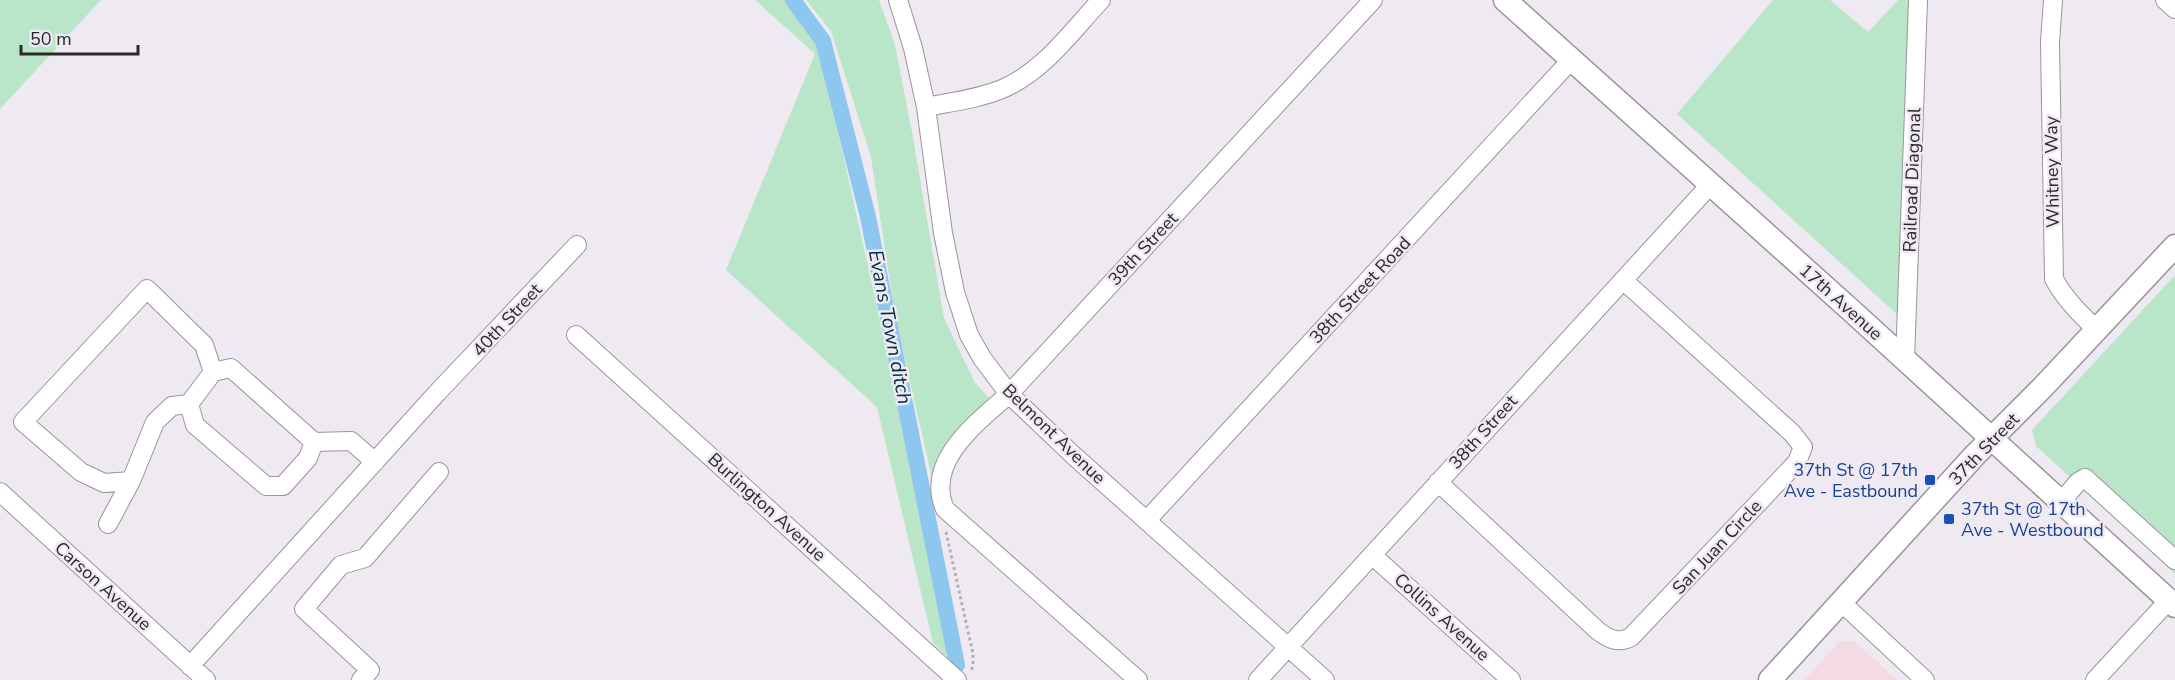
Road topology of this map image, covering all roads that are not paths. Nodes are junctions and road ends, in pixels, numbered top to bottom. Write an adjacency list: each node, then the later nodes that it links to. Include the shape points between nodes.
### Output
1 (898, 0): 10 (street, Belmont Avenue)
2 (1101, 0): 10 (street, via 1046,60 1023,78 1001,89)
3 (1373, 0): 19 (street, 39th Street)
4 (1505, 0): 9 (main road, 17th Avenue)
5 (1918, 0): 17 (street, Railroad Diagonal)
6 (2053, 0): 15 (street, Whitney Way, via 2050,42 2054,279 2075,310)
7 (2165, 0): 8 (street)
8 (2175, 9)
9 (1572, 59): 11 (main road, 17th Avenue); 29 (street, 38th Street Road)
10 (926, 107): 19 (street, Belmont Avenue, via 955,292 969,335)
11 (1710, 185): 14 (street, 38th Street); 17 (main road, 17th Avenue)
12 (577, 245): 23 (street, 40th Street)
13 (2175, 246): 15 (main road, 37th Street)
14 (1623, 280): 26 (street, 38th Street); 26 (street, San Juan Circle, via 1792,433 1803,447 1797,462 1639,629 1623,641 1598,630)
15 (2096, 329): 21 (main road, 37th Street)
16 (576, 335): 37 (street, Burlington Avenue)
17 (1905, 361): 21 (main road, 17th Avenue)
18 (213, 372): 20 (street); 22 (street, via 231,368); 25 (street, via 204,345 147,289 23,422 81,472 104,483)
19 (1009, 394): 29 (street, Belmont Avenue); 40 (street, 39th Street, via 951,452 941,475 940,497 945,509)
20 (189, 404): 22 (street, via 195,424 266,486 283,486 308,458); 25 (street, via 172,406 154,422)
21 (1992, 439): 28 (main road, 17th Avenue); 33 (main road, 37th Street)
22 (314, 442): 23 (street, via 351,441)
23 (375, 462): 36 (street, 40th Street)
24 (440, 472): 39 (street, via 365,558 342,566 304,609 370,670)
25 (131, 481): 30 (street)
26 (1438, 482): 31 (street, 38th Street)
27 (0, 492): 36 (street, Carson Avenue)
28 (2061, 502): 32 (street, via 2085,478); 34 (main road, 17th Avenue)
29 (1147, 520): 35 (street, Belmont Avenue)
30 (108, 524)
31 (1372, 555): 35 (street, 38th Street); 43 (street, Collins Avenue)
32 (2175, 560)
33 (1842, 603): 44 (main road, 37th Street); 45 (street)
34 (2172, 603): 46 (street)
35 (1288, 646): 41 (street, 38th Street); 42 (street, Belmont Avenue)
36 (190, 666): 38 (street, Carson Avenue)
37 (963, 677)
38 (206, 680)
39 (361, 680)
40 (1138, 680)
41 (1258, 680)
42 (1325, 680)
43 (1511, 680)
44 (1770, 680)
45 (1925, 680)
46 (2095, 680)

